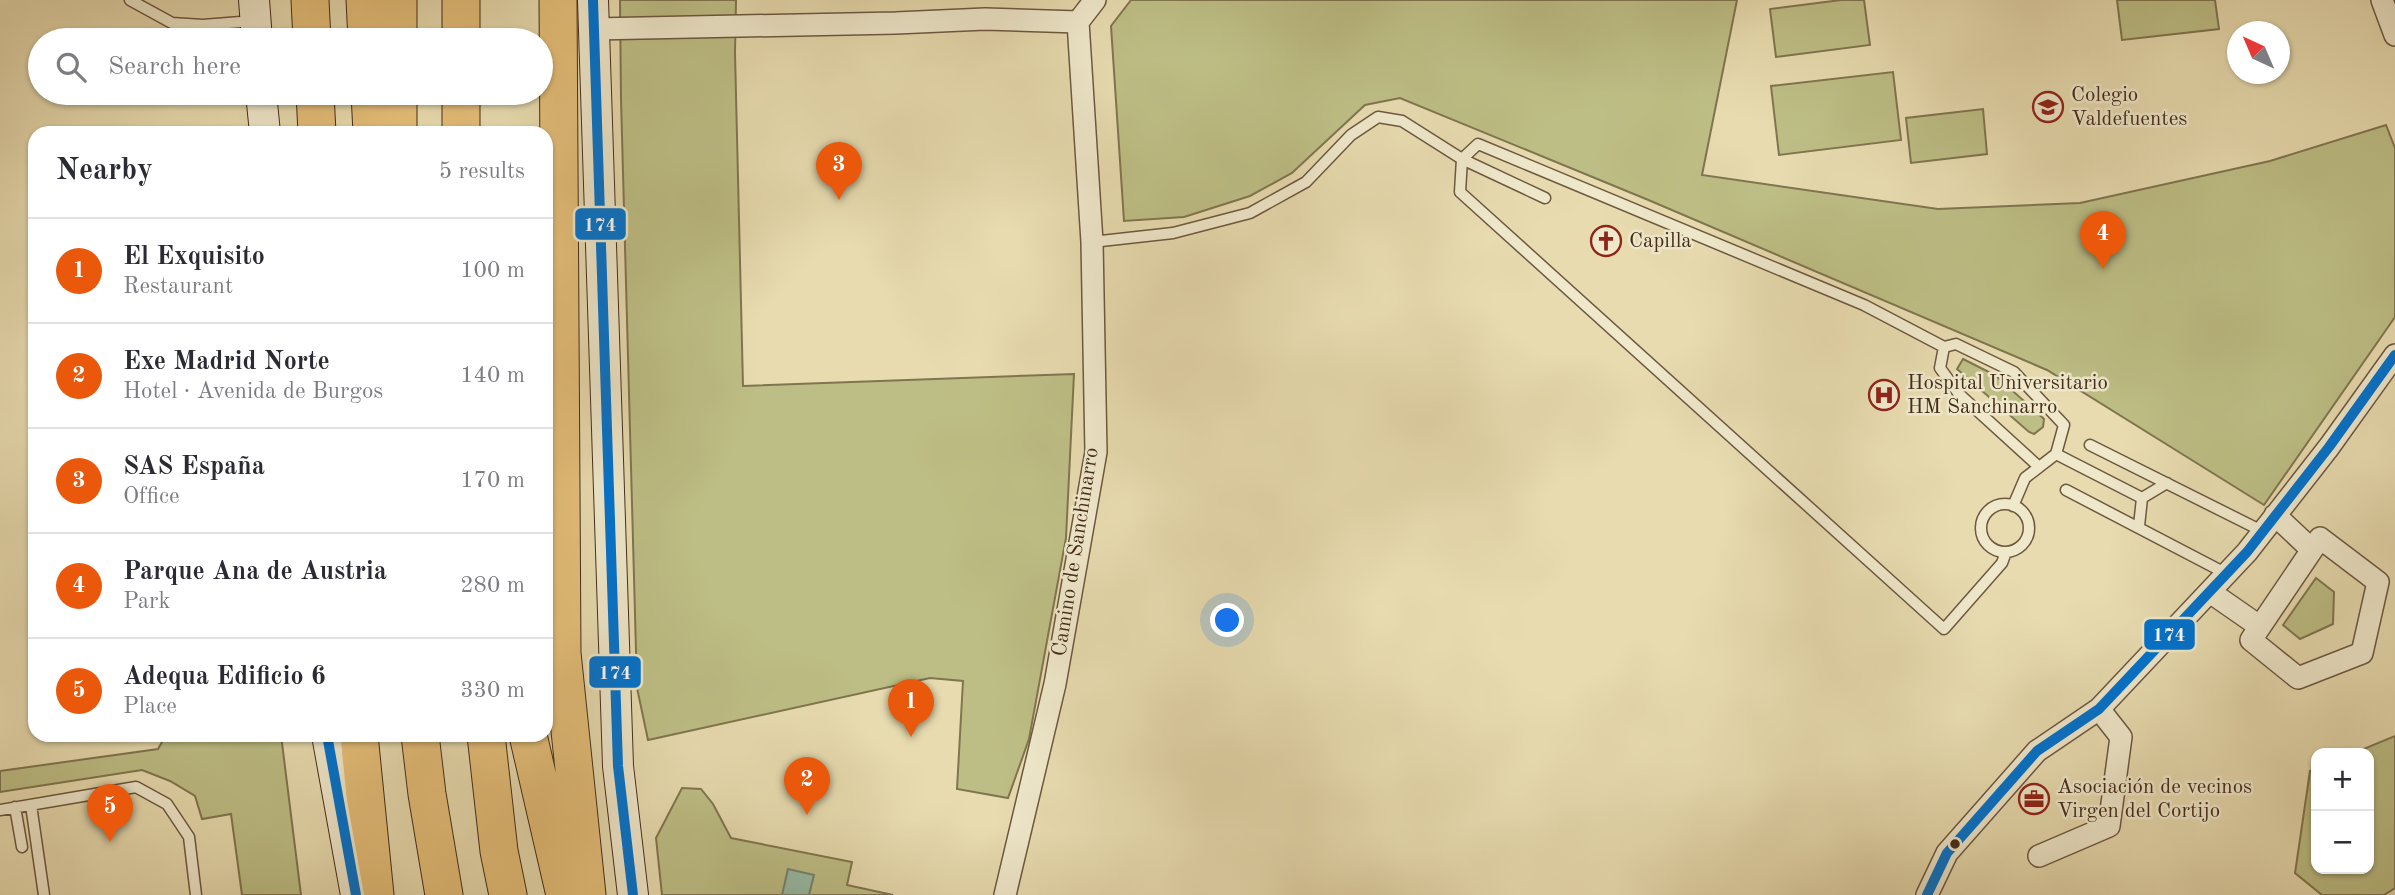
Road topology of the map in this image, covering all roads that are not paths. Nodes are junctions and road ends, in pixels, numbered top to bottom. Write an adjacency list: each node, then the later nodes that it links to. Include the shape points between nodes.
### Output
1 (130, 0): 11 (lane, via 172,23)
2 (310, 0): 13 (highway)
3 (365, 0): 14 (highway)
4 (398, 0): 15 (highway)
5 (461, 0): 16 (highway)
6 (558, 0): 66 (highway, via 562,653)
7 (593, 0): 17 (street)
8 (1095, 0): 12 (street)
9 (2382, 0): 18 (street)
10 (985, 10): 12 (street); 17 (street, via 896,23)
11 (255, 20)
12 (1078, 22): 31 (street, Camino de Sanchinarro)
13 (311, 28)
14 (366, 28)
15 (398, 28)
16 (461, 28)
17 (594, 29): 67 (street, via 618,766)
18 (2395, 35)
19 (262, 105): 24 (street)
20 (316, 105): 25 (highway)
21 (371, 105): 26 (highway)
22 (398, 105): 27 (highway)
23 (461, 105): 28 (highway)
24 (264, 126)
25 (317, 126)
26 (372, 126)
27 (398, 126)
28 (461, 126)
29 (1462, 159): 30 (lane); 31 (lane, via 1402,121 1378,117 1351,135 1306,182 1250,213 1173,233); 32 (lane, via 1479,144 1864,305); 44 (lane, via 1460,192 1944,629 2002,564)
30 (1545, 198)
31 (1092, 242): 68 (street, Camino de Sanchinarro, via 1096,452 1055,684)
32 (1944, 347): 35 (lane, via 1956,344 2014,372 2064,425); 36 (lane, via 1940,368 1959,394)
33 (2395, 355): 41 (street)
34 (2090, 445): 37 (lane)
35 (2056, 454): 36 (lane); 39 (lane)
36 (2038, 466): 40 (lane, via 2025,478)
37 (2167, 483): 39 (lane); 41 (lane)
38 (2066, 490): 42 (lane)
39 (2142, 498): 42 (lane)
40 (2013, 506): 44 (lane, via 2025,516 2029,532 2021,546); 44 (lane, via 1991,509 1981,529 1986,543)
41 (2269, 523): 43 (street); 45 (street)
42 (2139, 526): 45 (lane)
43 (2312, 549): 47 (street); 47 (street, via 2320,538 2378,582 2362,653 2298,678 2251,640)
44 (2006, 552)
45 (2227, 574): 46 (street)
46 (2210, 592): 47 (street); 48 (street)
47 (2259, 626)
48 (2099, 709): 58 (street, via 2121,737 2109,826); 69 (street, via 2037,751 1947,853)
49 (328, 742): 61 (street)
50 (360, 742): 62 (highway)
51 (421, 742): 63 (highway)
52 (487, 742): 64 (highway)
53 (530, 742): 65 (highway)
54 (31, 805): 55 (lane); 59 (lane); 60 (lane, via 136,787 167,804 188,837)
55 (15, 807): 56 (lane); 57 (lane)
56 (0, 810)
57 (22, 847)
58 (2039, 856)
59 (44, 895)
60 (197, 895)
61 (356, 895)
62 (375, 895)
63 (444, 895)
64 (508, 895)
65 (565, 895)
66 (587, 895)
67 (633, 895)
68 (1005, 895)
69 (1927, 895)

